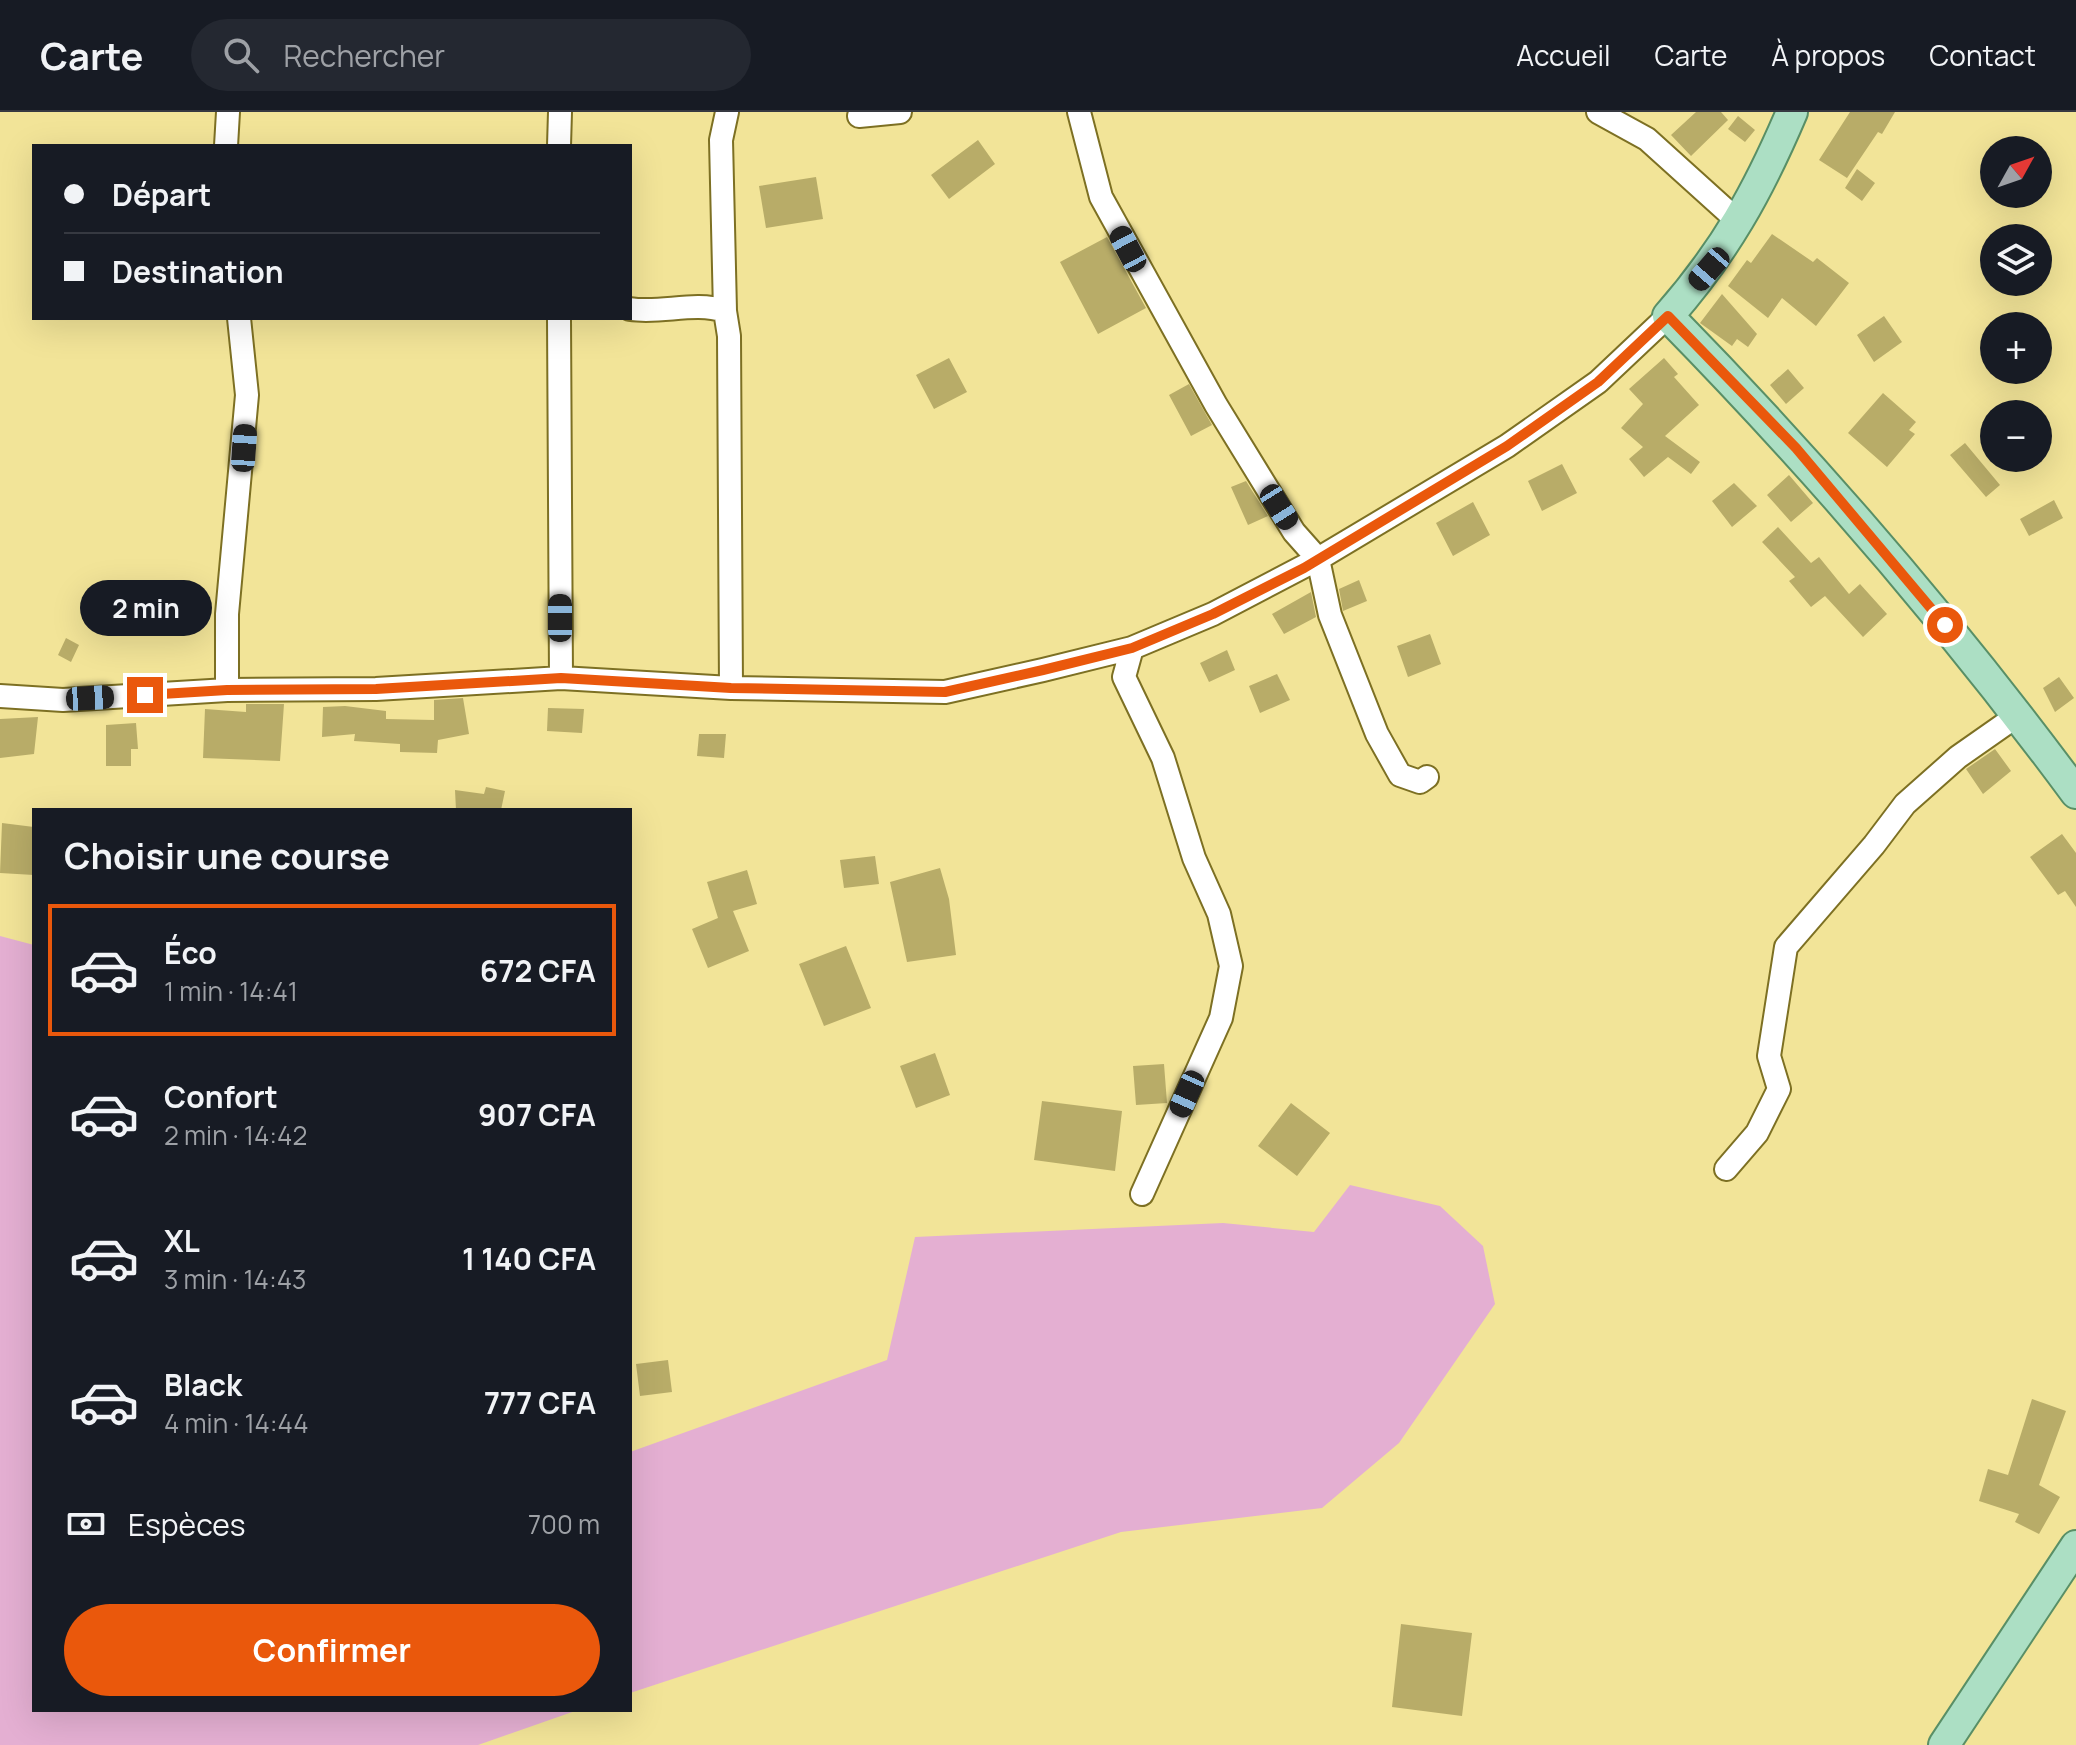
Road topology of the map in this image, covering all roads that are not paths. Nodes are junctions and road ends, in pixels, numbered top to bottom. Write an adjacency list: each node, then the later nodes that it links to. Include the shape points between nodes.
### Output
1 (228, 112): 9 (street)
2 (560, 112): 10 (street)
3 (727, 112): 13 (street, via 721,140)
4 (900, 112): 8 (street)
5 (1079, 112): 17 (street, via 1101,197 1135,262 1294,532)
6 (1598, 112): 11 (street, via 1647,139)
7 (1792, 112): 11 (main road)
8 (859, 116)
9 (226, 144)
10 (559, 144)
11 (1740, 223): 14 (main road)
12 (632, 309): 13 (street, via 707,305)
13 (725, 311): 20 (street)
14 (1668, 316): 17 (street, via 1598,382 1533,428); 23 (main road, via 1796,448)
15 (239, 320): 21 (street, via 247,395 227,614)
16 (559, 320): 19 (street)
17 (1318, 559): 18 (street, via 1213,614); 24 (street, via 1330,615 1377,734 1400,775 1420,782)
18 (1132, 648): 20 (street, via 945,692); 27 (street, via 1124,677 1163,758 1194,858 1219,914 1231,966 1221,1018)
19 (561, 678): 20 (street); 21 (street, via 376,689)
20 (731, 688)
21 (227, 690): 22 (street, via 63,700)
22 (0, 696)
23 (2018, 715): 25 (main road); 26 (street, via 1958,757 1905,804 1786,947 1769,1056 1779,1089 1757,1133)
24 (1427, 777)
25 (2076, 793)
26 (1726, 1169)
27 (1142, 1194)
28 (2076, 1546): 29 (main road)
29 (1944, 1745)

